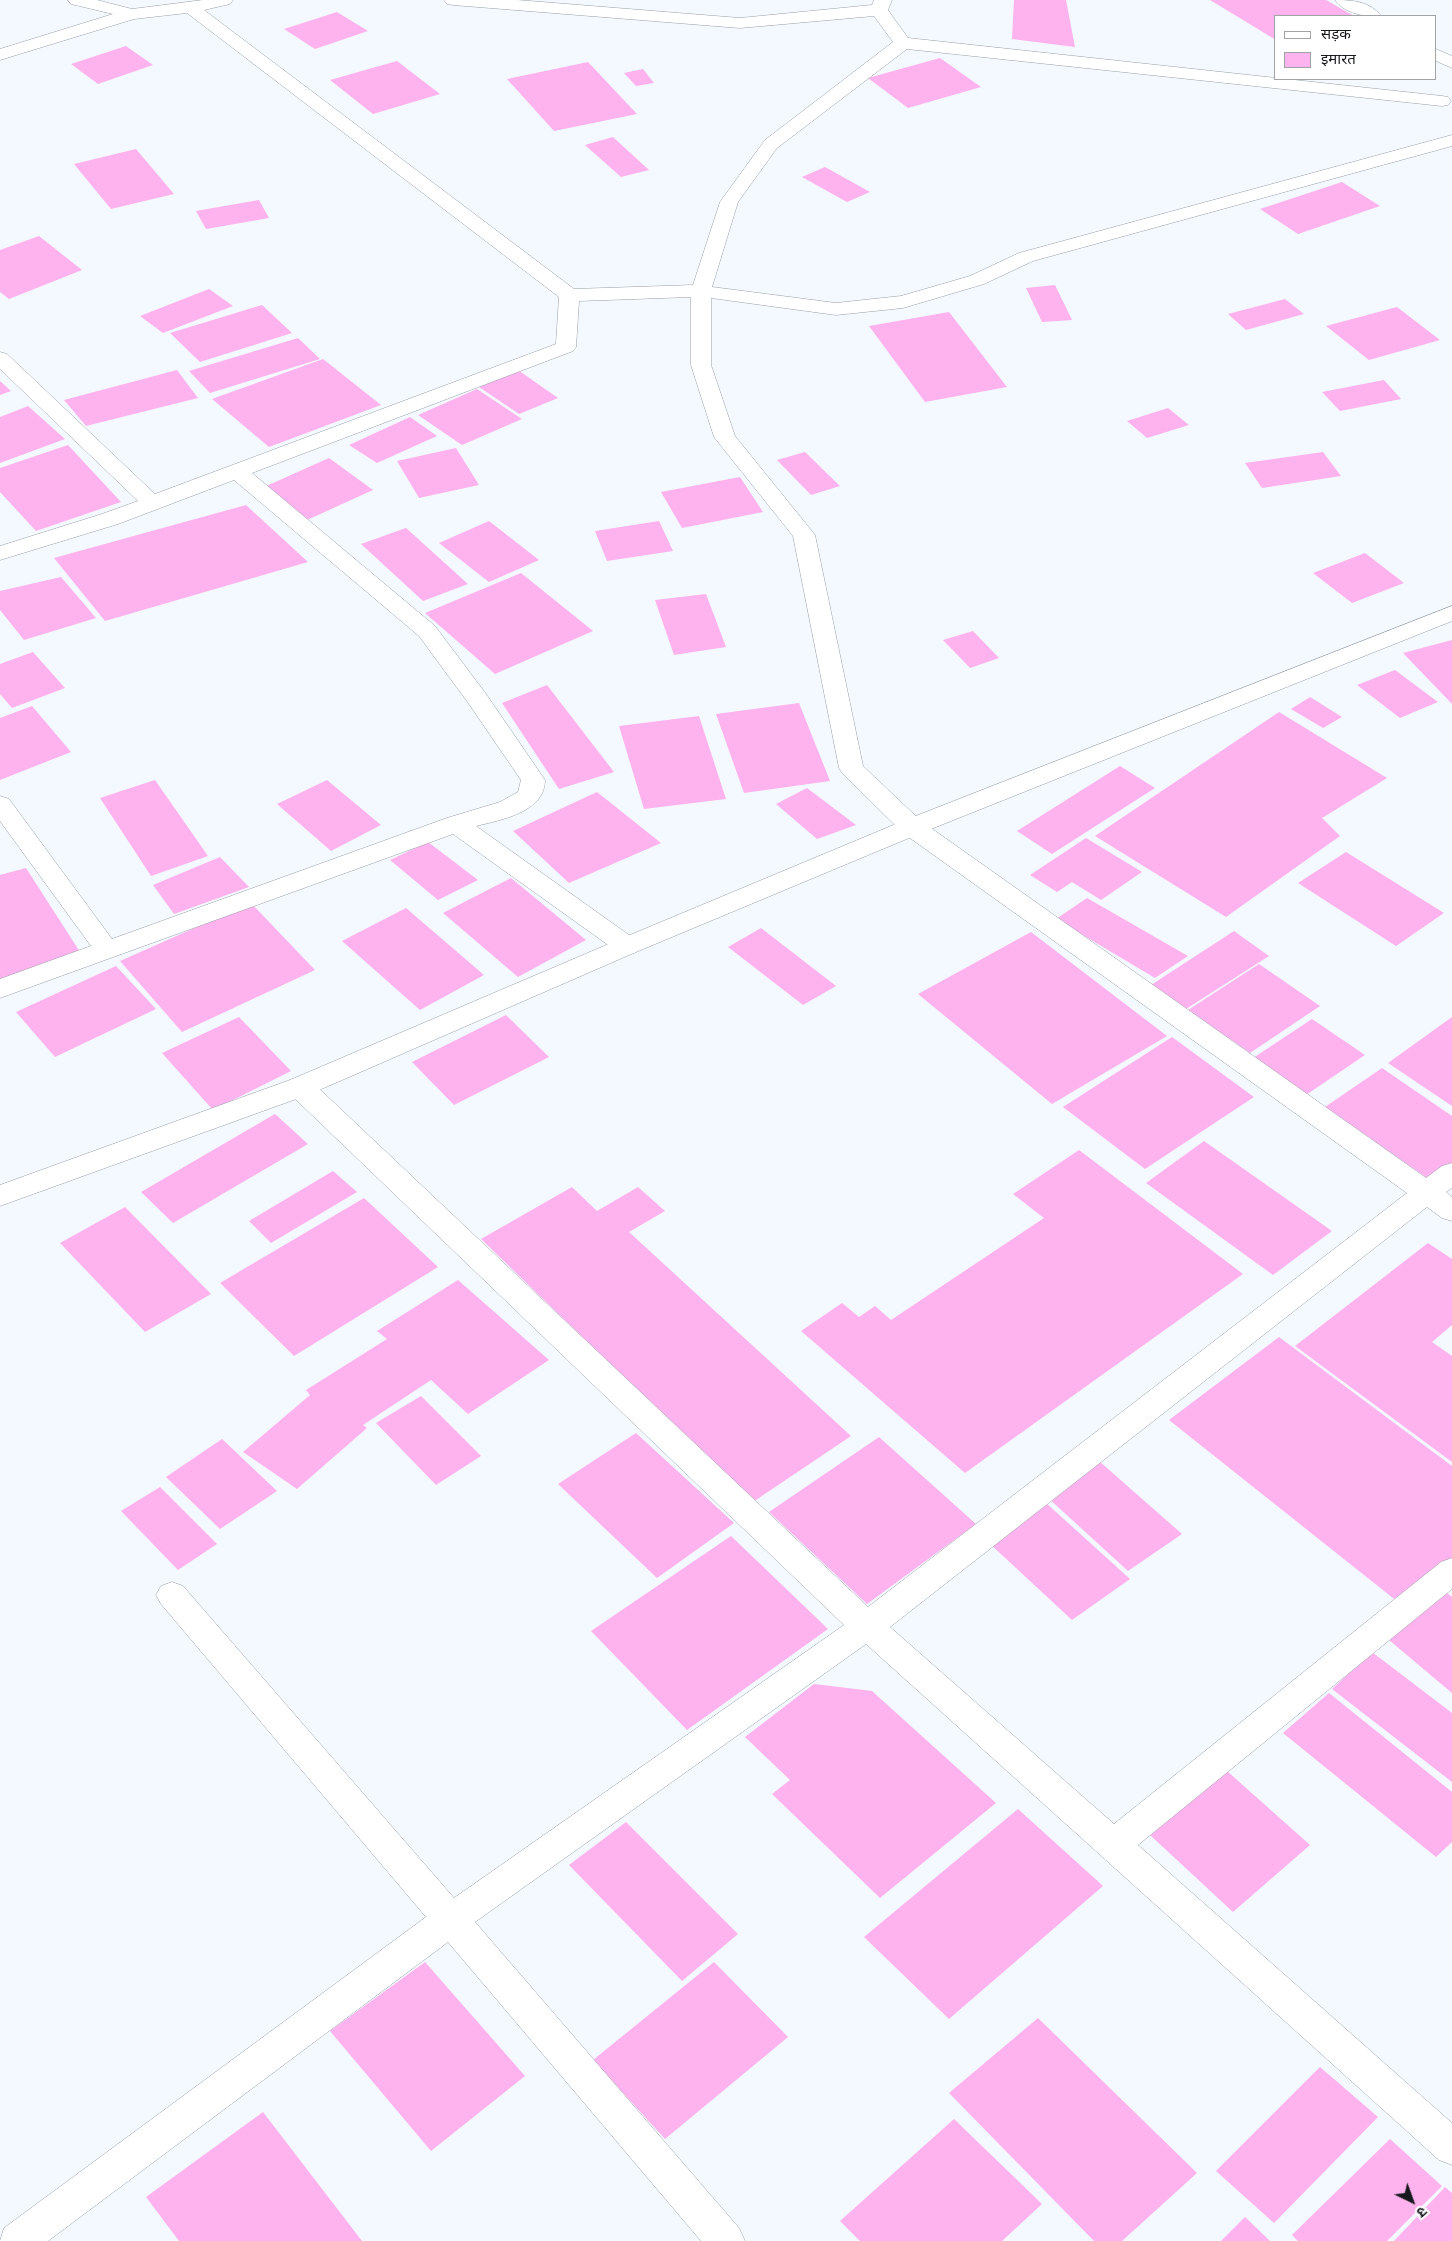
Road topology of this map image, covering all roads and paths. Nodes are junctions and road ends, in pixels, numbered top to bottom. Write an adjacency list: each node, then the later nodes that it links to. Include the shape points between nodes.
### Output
1 (77, 0): 7 (street)
2 (224, 0): 6 (street)
3 (453, 0): 5 (street, via 740,23)
4 (1344, 0): 8 (street)
5 (881, 5): 9 (street)
6 (191, 8): 7 (street); 15 (street)
7 (132, 14): 10 (street)
8 (1370, 15)
9 (903, 43): 13 (street); 14 (street, via 771,144 729,202)
10 (0, 55)
11 (1437, 55): 12 (street)
12 (1452, 63)
13 (1449, 117): 14 (street, via 1026,257 977,280 904,302 836,309)
14 (701, 291): 15 (street); 23 (street, via 701,364 725,437 804,535 851,768)
15 (569, 295): 17 (street, via 566,347)
16 (0, 358): 18 (street)
17 (238, 472): 18 (street); 22 (street, via 427,631 533,780 532,791 511,808)
18 (151, 502): 19 (street, via 110,519)
19 (0, 553)
20 (1452, 613): 23 (street)
21 (0, 804): 25 (street)
22 (456, 824): 24 (street); 25 (street)
23 (912, 827): 24 (street); 29 (street)
24 (627, 946): 27 (street)
25 (107, 950): 26 (street)
26 (0, 989)
27 (300, 1087): 30 (street); 34 (street)
28 (1452, 1173): 29 (street)
29 (1425, 1194): 31 (street); 34 (street)
30 (0, 1196)
31 (1452, 1212)
32 (1452, 1572): 35 (street)
33 (172, 1595): 36 (street)
34 (867, 1626): 35 (street); 36 (street)
35 (1113, 1845): 37 (street)
36 (450, 1920): 38 (street); 39 (street)
37 (1452, 2147)
38 (17, 2241)
39 (726, 2241)

